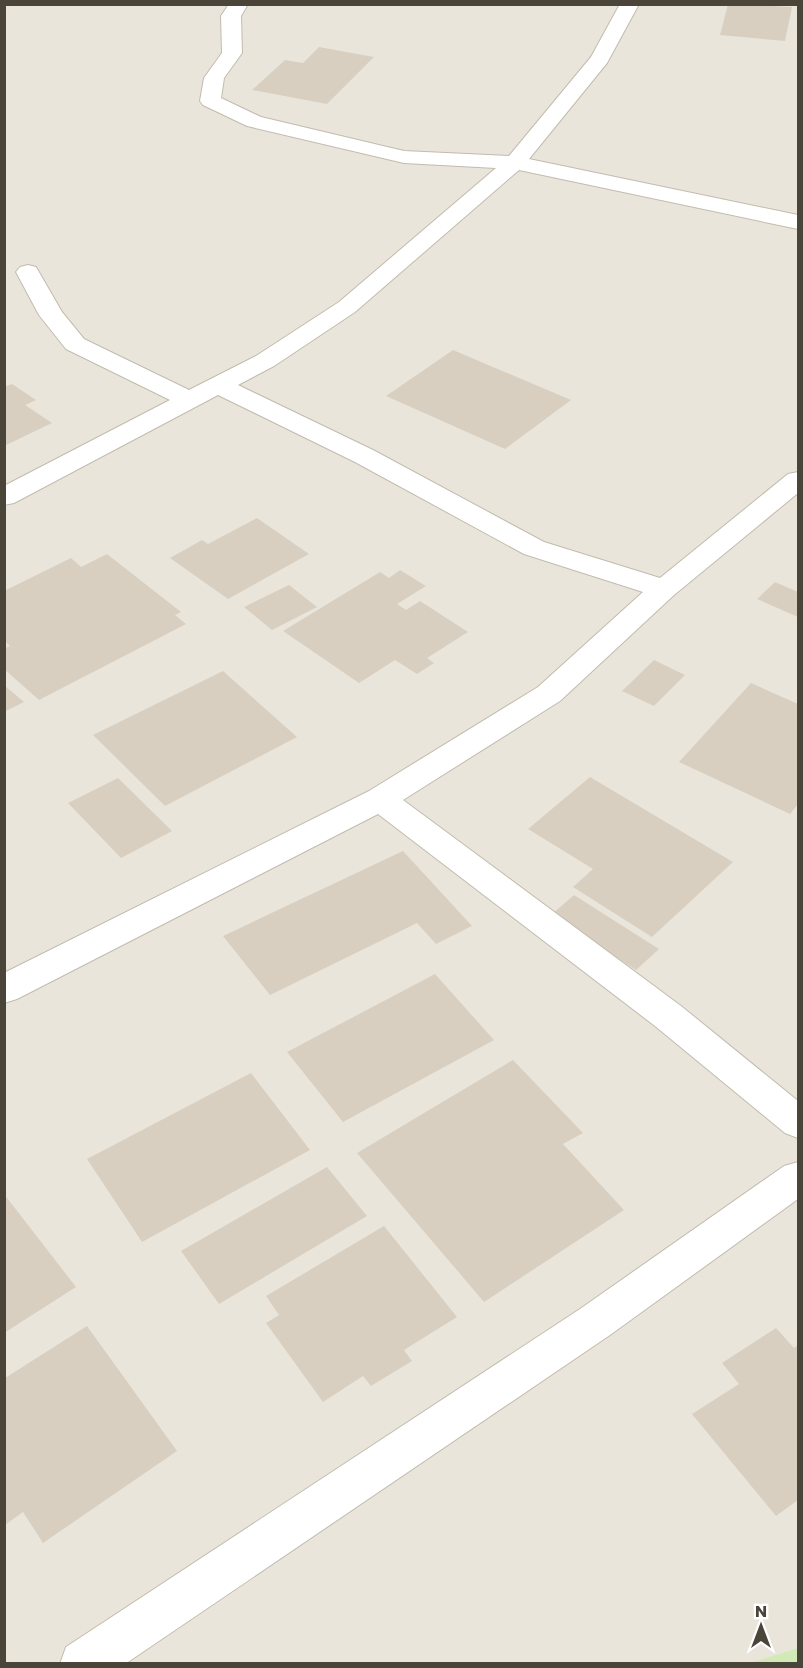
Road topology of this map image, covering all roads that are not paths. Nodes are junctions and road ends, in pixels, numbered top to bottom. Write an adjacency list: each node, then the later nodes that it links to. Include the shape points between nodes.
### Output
1 (239, 4): 3 (street, via 231,16 232,53 214,78 210,102 254,122 404,157)
2 (630, 4): 3 (street, via 600,58)
3 (515, 163): 4 (street); 6 (street, via 347,307 265,361)
4 (798, 222)
5 (28, 272): 7 (street, via 51,315 75,344)
6 (218, 385): 7 (street); 10 (street, via 364,456 534,548)
7 (189, 400): 9 (street)
8 (798, 480): 10 (street)
9 (4, 497)
10 (664, 589): 11 (street, via 549,694)
11 (380, 799): 12 (street); 13 (street, via 668,1016)
12 (4, 989)
13 (798, 1122)
14 (798, 1178): 15 (street, via 595,1322)
15 (83, 1664)

